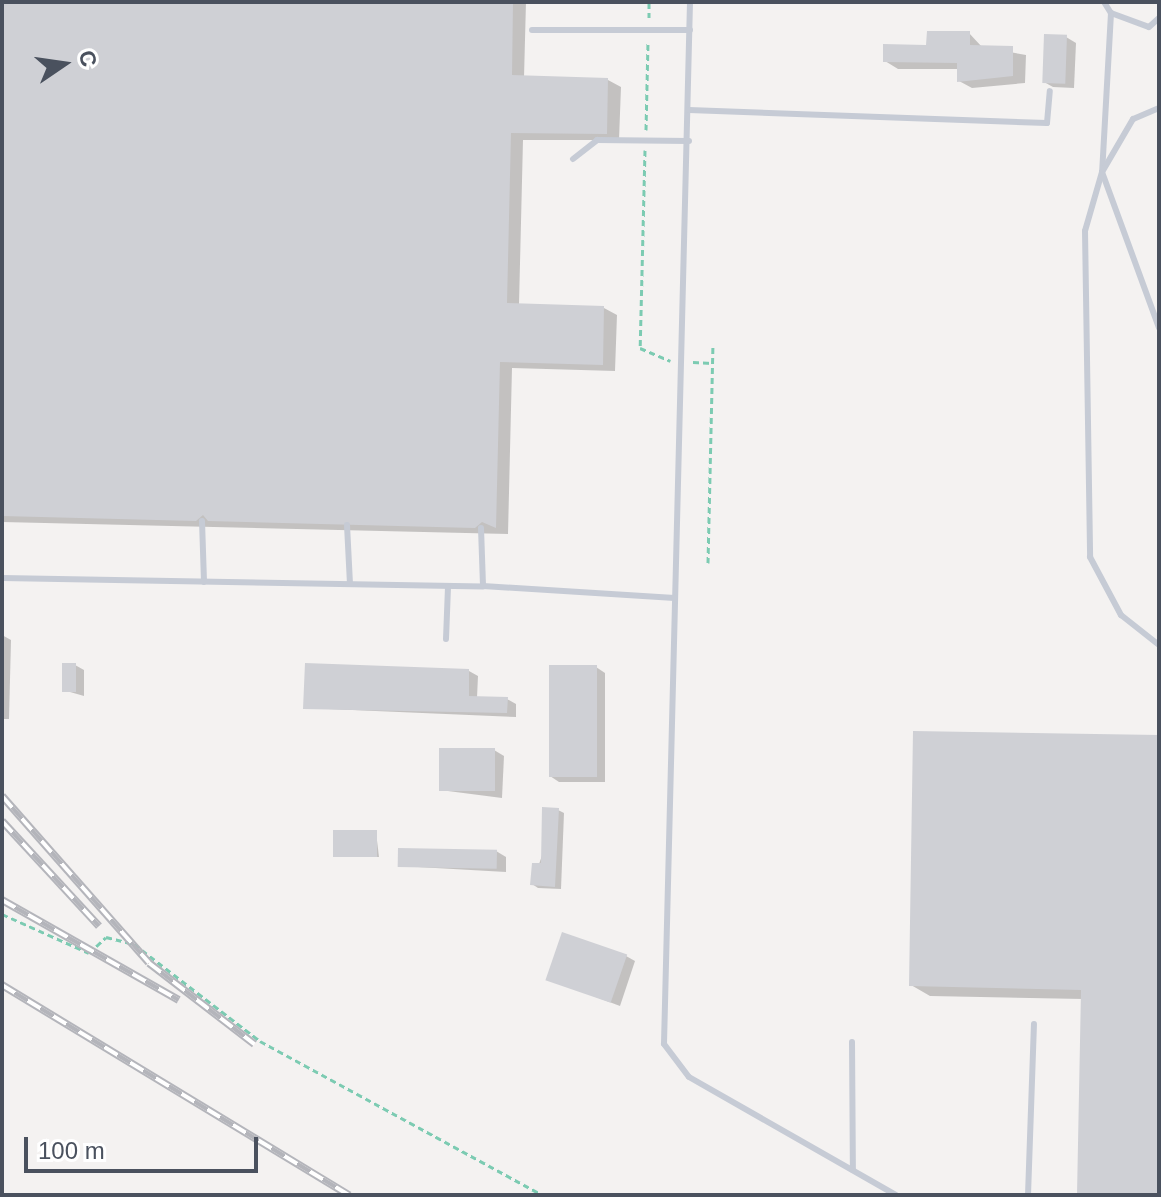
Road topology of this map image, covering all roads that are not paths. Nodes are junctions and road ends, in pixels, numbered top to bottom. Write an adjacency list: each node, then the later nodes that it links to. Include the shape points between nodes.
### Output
1 (690, 2): 6 (lane)
2 (1104, 2): 3 (lane)
3 (1111, 13): 4 (lane, via 1149,27); 12 (lane)
4 (1159, 18)
5 (532, 30): 6 (lane)
6 (690, 30): 9 (lane)
7 (1050, 91): 9 (lane, via 1047,123)
8 (1159, 108): 12 (lane, via 1133,119)
9 (689, 110): 10 (lane)
10 (689, 141): 11 (lane, via 597,140); 22 (lane)
11 (573, 159)
12 (1102, 172): 13 (lane); 24 (lane, via 1085,231 1083,278 1090,557 1121,615)
13 (1159, 328)
14 (202, 521): 18 (lane)
15 (347, 525): 19 (lane)
16 (481, 528): 20 (lane)
17 (2, 578): 18 (lane)
18 (204, 582): 19 (lane)
19 (350, 584): 21 (lane)
20 (483, 586): 21 (lane); 22 (lane)
21 (448, 587): 23 (lane)
22 (675, 598): 27 (lane, via 664,1044 689,1077)
23 (446, 639)
24 (1159, 645)
25 (1034, 1024): 29 (lane)
26 (852, 1042): 27 (lane)
27 (853, 1170): 28 (lane)
28 (896, 1195)
29 (1028, 1195)

